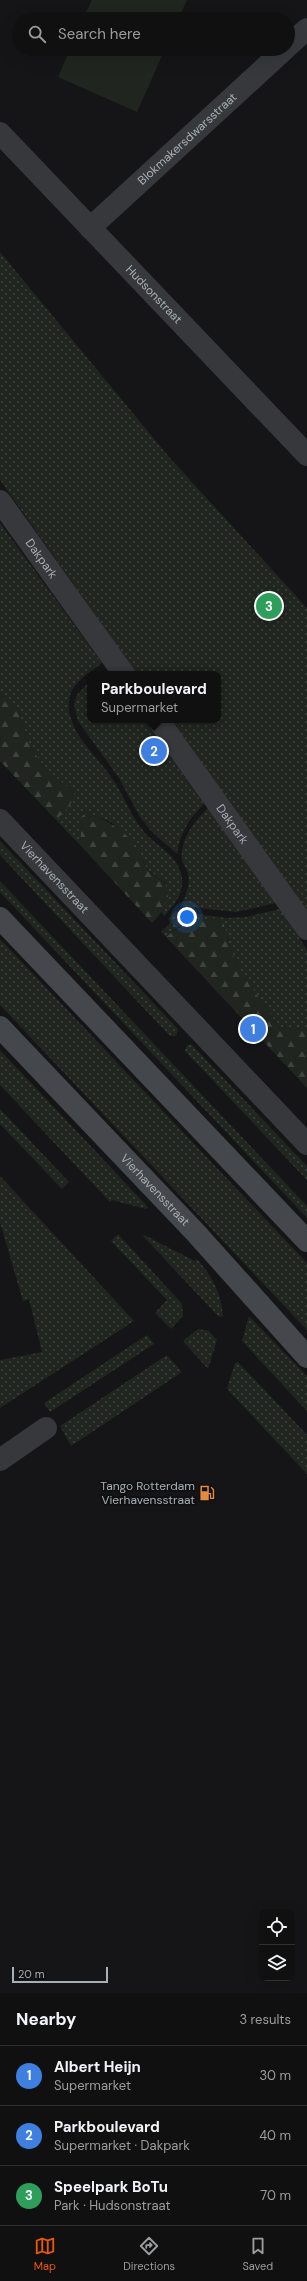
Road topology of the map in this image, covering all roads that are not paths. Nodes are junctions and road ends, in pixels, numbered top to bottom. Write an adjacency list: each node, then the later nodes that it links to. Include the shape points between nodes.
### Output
1 (307, 29): 2 (street)
2 (295, 40)
3 (277, 56): 5 (street, Blokmakersdwarsstraat)
4 (0, 133): 5 (street, Hudsonstraat)
5 (90, 228): 6 (street, Hudsonstraat)
6 (307, 455)
7 (0, 501): 8 (street, Dakpark)
8 (122, 671)
9 (160, 723): 12 (street, Dakpark)
10 (0, 820): 14 (street, Vierhavensstraat)
11 (0, 918): 15 (main road)
12 (307, 929)
13 (0, 1027): 16 (main road, Vierhavensstraat, via 195,1232)
14 (307, 1144)
15 (307, 1241)
16 (307, 1357)
17 (46, 1428): 18 (street)
18 (0, 1460)

